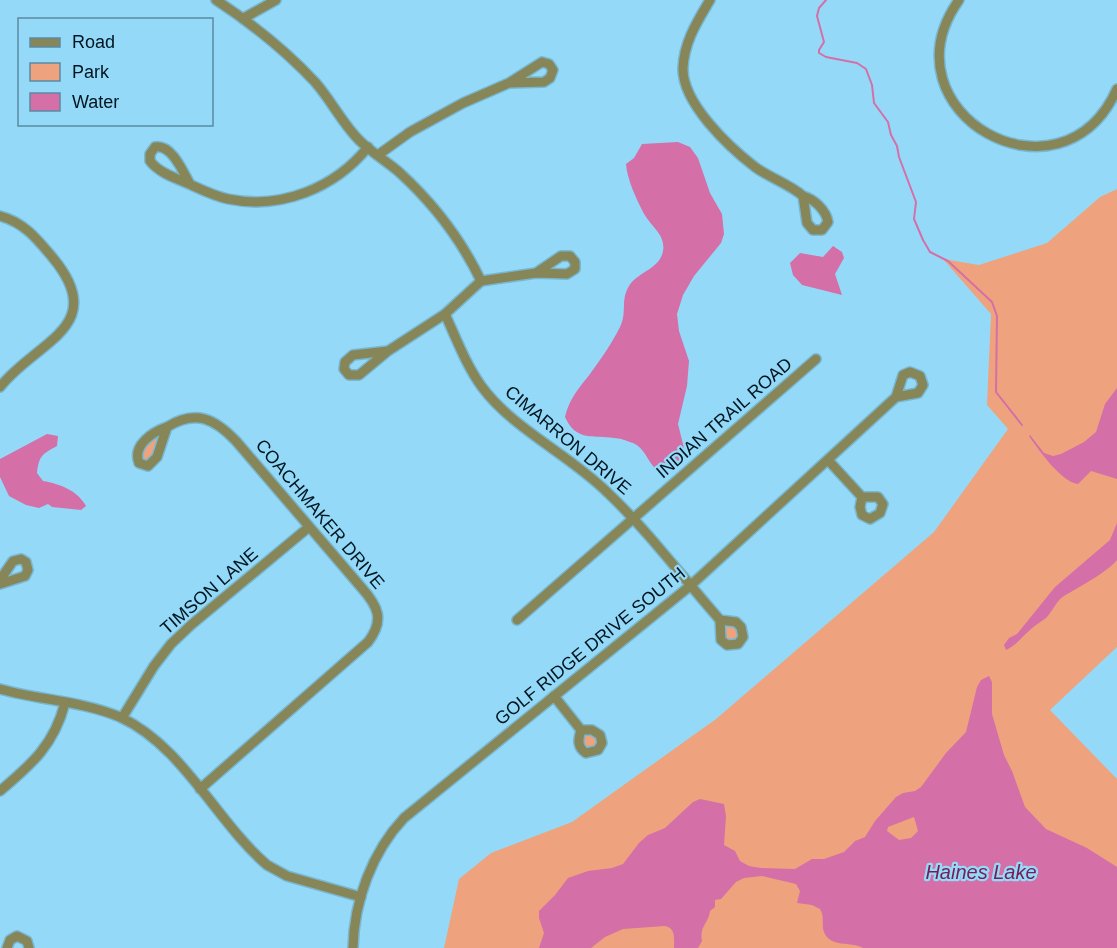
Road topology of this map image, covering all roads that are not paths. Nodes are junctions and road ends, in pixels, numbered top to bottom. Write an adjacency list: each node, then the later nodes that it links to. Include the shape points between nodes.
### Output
1 (216, 0): 5 (street)
2 (276, 0): 5 (street)
3 (710, 0): 11 (street, via 686,47 683,69 689,93 708,121 745,158)
4 (959, 0): 7 (street, via 943,35 943,77 957,108 987,135 1022,146 1064,141 1096,122)
5 (243, 18): 8 (street, via 315,82 353,134)
6 (510, 83): 9 (street, via 430,121)
7 (1117, 89)
8 (368, 147): 9 (street); 10 (street, via 340,175 292,197 236,201)
9 (378, 155): 14 (street, via 435,209)
10 (190, 184): 10 (street, via 153,165 149,157 155,147 167,149)
11 (802, 196)
12 (0, 216): 18 (street, via 24,228 55,261 73,292 74,309 63,329)
13 (536, 273): 14 (street)
14 (481, 281): 15 (street)
15 (445, 314): 16 (street); 23 (street, CIMARRON DRIVE, via 469,365 490,396 522,426 593,478)
16 (388, 351)
17 (816, 359): 23 (street, INDIAN TRAIL ROAD)
18 (0, 387)
19 (896, 397): 21 (street, GOLF RIDGE DRIVE SOUTH)
20 (168, 427): 24 (street, COACHMAKER DRIVE, via 196,417 213,421 236,441)
21 (828, 460): 22 (street); 27 (street, GOLF RIDGE DRIVE SOUTH)
22 (862, 497)
23 (633, 519): 27 (street, CIMARRON DRIVE); 28 (street, INDIAN TRAIL ROAD)
24 (309, 527): 33 (street, TIMSON LANE, via 171,644); 35 (street, COACHMAKER DRIVE, via 372,601 378,614 377,628 362,648)
25 (0, 580): 26 (street, via 13,561 26,562 25,576)
26 (0, 584)
27 (690, 586): 29 (street, CIMARRON DRIVE); 31 (street, GOLF RIDGE DRIVE SOUTH)
28 (517, 620)
29 (720, 620)
30 (0, 689): 32 (street)
31 (554, 696): 34 (street); 37 (street, GOLF RIDGE DRIVE SOUTH, via 399,823 376,858)
32 (65, 703): 33 (street); 36 (street, via 46,746)
33 (122, 718): 35 (street, via 159,744)
34 (581, 730)
35 (200, 789): 37 (street, via 274,870)
36 (0, 791)
37 (361, 897): 40 (street, GOLF RIDGE DRIVE SOUTH)
38 (7, 948): 39 (street, via 10,940 18,936 27,941)
39 (29, 948)
40 (353, 948)

